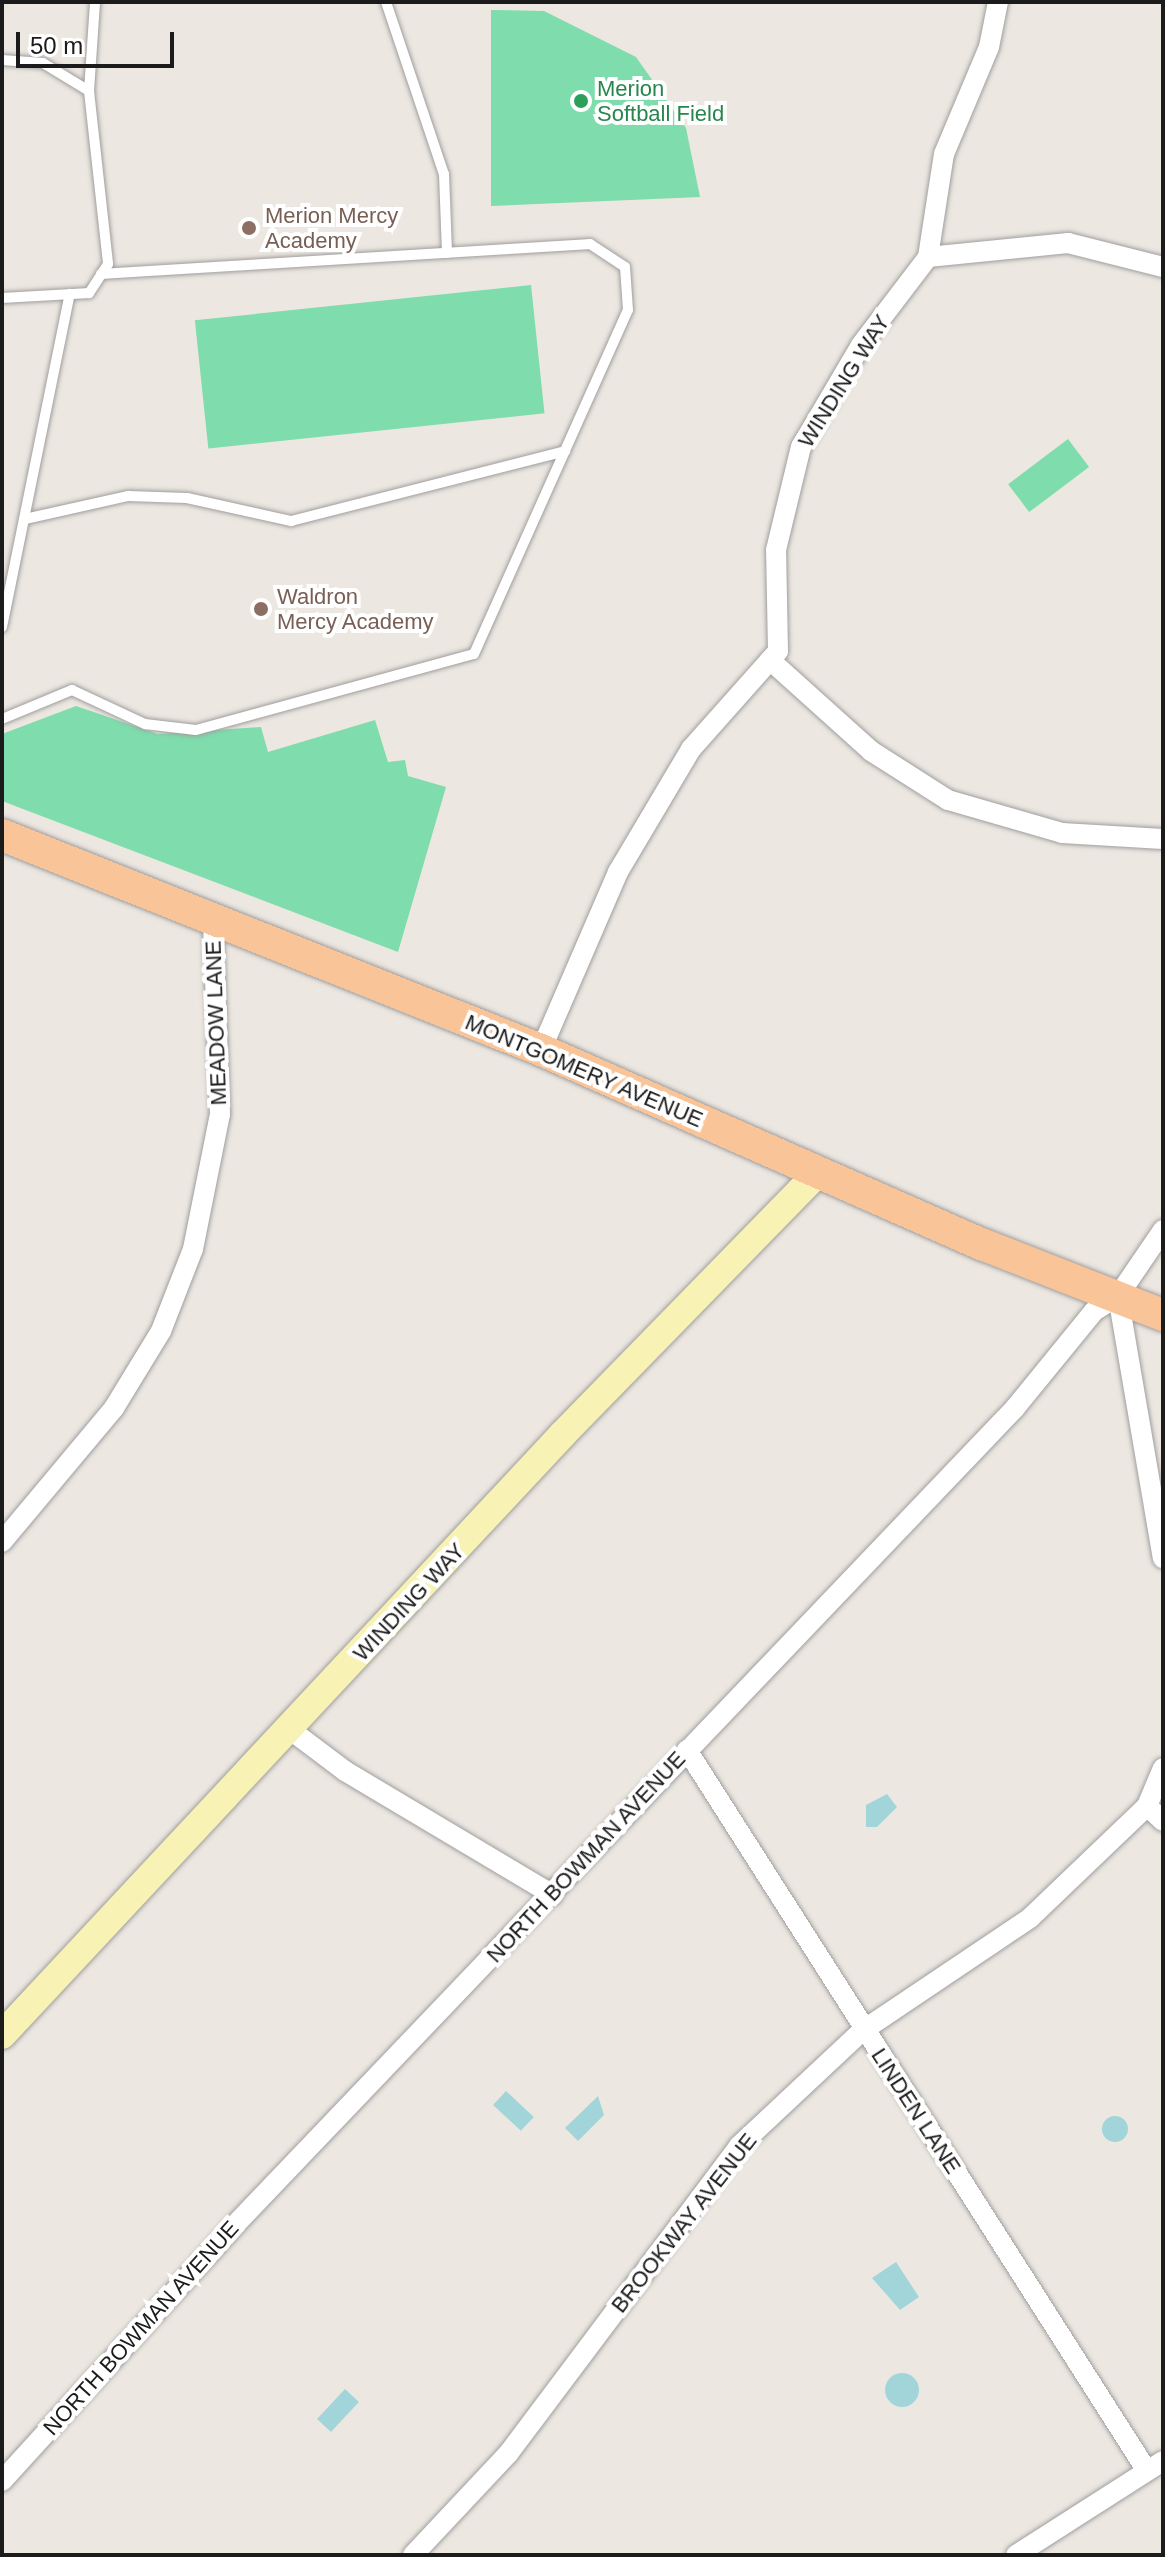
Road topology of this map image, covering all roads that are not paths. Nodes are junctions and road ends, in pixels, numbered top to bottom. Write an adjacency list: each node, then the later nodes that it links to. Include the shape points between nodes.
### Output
1 (95, 2): 5 (lane)
2 (386, 2): 6 (lane, via 444,174)
3 (998, 2): 7 (street, WINDING WAY, via 989,47 944,154)
4 (2, 60): 5 (lane, via 43,63)
5 (89, 91): 9 (lane, via 108,264)
6 (447, 253): 9 (lane); 12 (lane, via 590,244 625,267 628,310)
7 (928, 257): 8 (street, via 1068,243); 15 (street, WINDING WAY, via 861,345 801,447 776,550 778,651)
8 (1163, 267)
9 (101, 274): 10 (lane, via 89,293)
10 (70, 294): 11 (lane); 13 (lane)
11 (2, 298)
12 (565, 451): 13 (lane, via 291,521 187,498 128,496); 16 (lane, via 469,657 213,727 145,724 72,690)
13 (25, 519): 14 (lane)
14 (2, 627)
15 (770, 660): 18 (street, via 871,751 948,800 1062,833); 20 (street, via 691,749 618,872)
16 (2, 719)
17 (2, 835): 19 (main road, MONTGOMERY AVENUE)
18 (1163, 839)
19 (213, 922): 20 (main road, MONTGOMERY AVENUE); 25 (street, MEADOW LANE, via 220,1114 193,1249 161,1331 114,1408)
20 (541, 1050): 21 (main road, MONTGOMERY AVENUE)
21 (819, 1172): 23 (main road, MONTGOMERY AVENUE); 27 (street, WINDING WAY, via 563,1434)
22 (1163, 1230): 23 (street, NORTH BOWMAN AVENUE)
23 (1118, 1296): 24 (main road, MONTGOMERY AVENUE); 26 (street); 28 (street, NORTH BOWMAN AVENUE, via 1094,1311 1015,1408)
24 (1163, 1315)
25 (2, 1542)
26 (1163, 1558)
27 (292, 1731): 32 (street, via 345,1771); 34 (street, WINDING WAY)
28 (687, 1750): 32 (street, NORTH BOWMAN AVENUE); 33 (street, LINDEN LANE)
29 (1163, 1768): 30 (street, BROOKWAY AVENUE)
30 (1147, 1806): 31 (street); 33 (street, BROOKWAY AVENUE, via 1030,1918)
31 (1163, 1821)
32 (553, 1895): 36 (street, NORTH BOWMAN AVENUE, via 232,2228)
33 (863, 2030): 35 (street, LINDEN LANE); 38 (street, BROOKWAY AVENUE, via 739,2146 508,2454)
34 (2, 2035)
35 (1155, 2466): 37 (street)
36 (2, 2481)
37 (1020, 2554)
38 (413, 2555)

